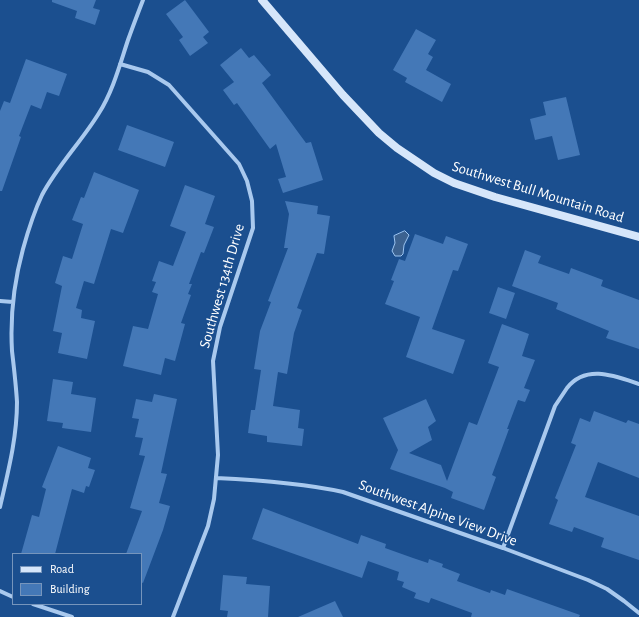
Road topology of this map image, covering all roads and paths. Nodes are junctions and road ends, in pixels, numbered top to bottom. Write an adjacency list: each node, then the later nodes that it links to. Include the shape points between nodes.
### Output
1 (143, 0): 3 (street)
2 (262, 0): 4 (main road, Southwest Bull Mountain Road, via 343,95 380,133 434,173 495,197)
3 (120, 64): 6 (street, via 100,112 42,196 24,248 15,282); 8 (street, Southwest 134th Drive, via 148,72 169,85 239,164 252,201 253,228 220,327 214,361 218,455)
4 (639, 237)
5 (0, 301): 6 (street)
6 (13, 302): 9 (street, via 12,350 17,403 10,464)
7 (639, 384): 10 (street, via 613,375 593,373 578,378 568,387 555,406)
8 (216, 478): 10 (street, Southwest Alpine View Drive, via 326,488 343,492); 16 (street, Southwest 134th Drive, via 208,526)
9 (0, 506)
10 (503, 548): 14 (street, Southwest Alpine View Drive, via 607,589)
11 (0, 591): 12 (street)
12 (12, 597)
13 (36, 605): 15 (street)
14 (639, 614)
15 (72, 617)
16 (173, 617)

